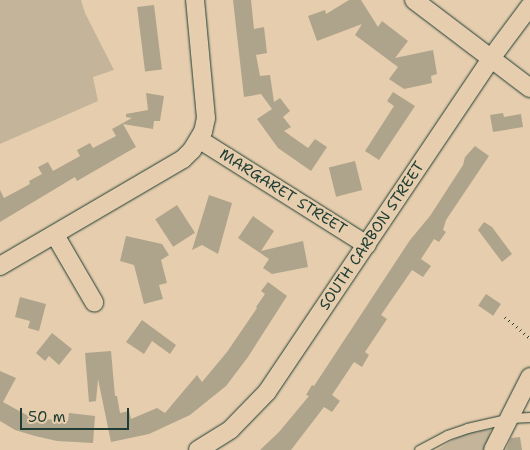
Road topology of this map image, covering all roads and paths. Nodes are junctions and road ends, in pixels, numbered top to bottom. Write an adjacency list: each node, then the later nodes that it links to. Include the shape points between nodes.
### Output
1 (195, 0): 6 (street, via 206,118)
2 (414, 0): 4 (street)
3 (530, 6): 4 (street, SOUTH CARBON STREET)
4 (492, 57): 5 (street); 8 (street, SOUTH CARBON STREET)
5 (530, 88)
6 (200, 140): 7 (street, via 183,159); 8 (street, MARGARET STREET)
7 (55, 235): 9 (street); 10 (street)
8 (367, 245): 16 (street, SOUTH CARBON STREET, via 267,392 231,429)
9 (0, 266)
10 (94, 302)
11 (505, 317): 12 (path)
12 (530, 338)
13 (530, 384): 15 (street)
14 (530, 417): 15 (lane)
15 (510, 418): 17 (lane, via 454,432); 18 (street)
16 (198, 450)
17 (418, 450)
18 (493, 450)

